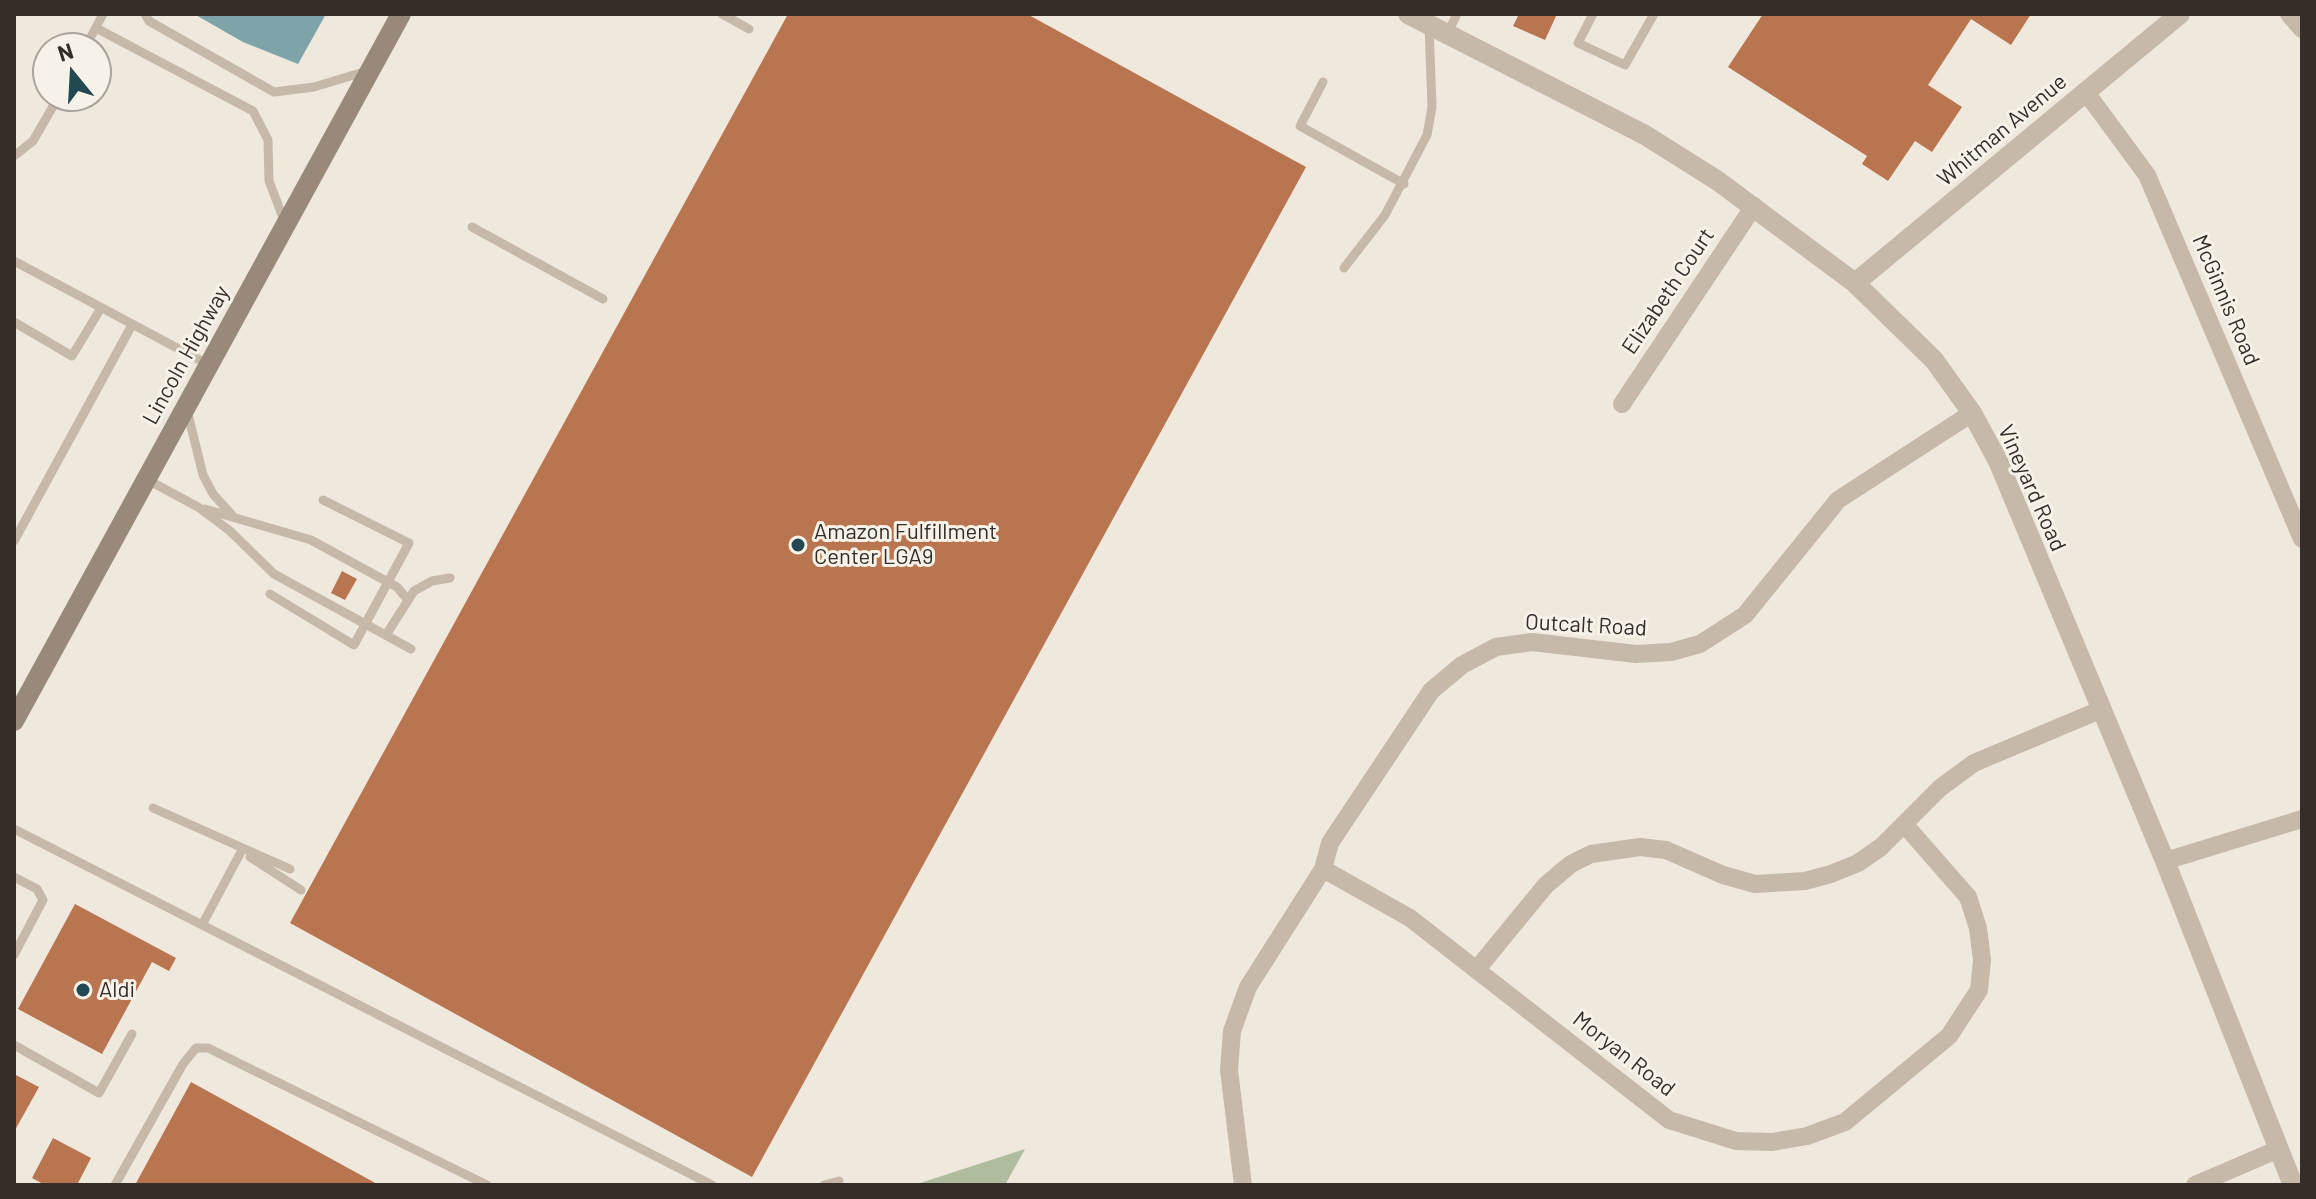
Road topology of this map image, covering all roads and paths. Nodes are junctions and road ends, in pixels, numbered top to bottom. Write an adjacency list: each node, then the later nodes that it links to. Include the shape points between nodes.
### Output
1 (103, 14): 11 (lane)
2 (145, 14): 16 (lane, via 274,92)
3 (401, 14): 16 (main road, Lincoln Highway)
4 (722, 14): 12 (lane)
5 (1408, 14): 13 (street, Vineyard Road)
6 (1457, 14): 13 (lane)
7 (1593, 14): 8 (lane, via 1578,43 1625,65)
8 (1654, 14)
9 (2180, 14): 18 (street, Whitman Avenue)
10 (2289, 14): 14 (street)
11 (96, 28): 15 (lane); 23 (lane, via 253,111 268,140 269,181)
12 (749, 29)
13 (1438, 29): 21 (lane, via 1430,122); 22 (street, Vineyard Road, via 1645,135)
14 (2302, 29)
15 (94, 32)
16 (371, 70): 23 (main road, Lincoln Highway)
17 (1323, 82): 21 (lane, via 1300,126)
18 (2085, 91): 27 (street, Whitman Avenue); 40 (street, McGinnis Road, via 2147,175)
19 (50, 112): 20 (lane, via 33,141)
20 (14, 156)
21 (1404, 184): 26 (lane)
22 (1754, 206): 27 (street, Vineyard Road); 33 (street, Elizabeth Court)
23 (286, 225): 32 (main road, Lincoln Highway)
24 (472, 227): 28 (lane)
25 (14, 261): 29 (lane)
26 (1344, 268)
27 (1855, 283): 35 (street, Vineyard Road, via 1934,360)
28 (603, 299)
29 (101, 308): 30 (lane, via 72,356); 31 (lane)
30 (14, 322)
31 (132, 325): 32 (lane); 41 (lane)
32 (209, 365): 34 (main road, Lincoln Highway)
33 (1622, 404)
34 (186, 406): 36 (main road, Lincoln Highway); 39 (lane, via 203,475)
35 (1972, 413): 49 (street, Vineyard Road, via 1998,461); 58 (street, Outcalt Road, via 1838,500 1745,615 1700,644 1636,654 1532,642 1496,647 1462,665 1431,691 1411,720 1330,843)
36 (146, 479): 38 (lane); 50 (main road, Lincoln Highway)
37 (323, 500): 43 (lane, via 409,543)
38 (198, 507): 39 (lane); 46 (lane, via 274,574)
39 (234, 517): 43 (lane, via 311,540)
40 (2302, 539)
41 (14, 541)
42 (450, 578): 45 (lane, via 423,585)
43 (388, 582): 45 (lane); 46 (lane)
44 (270, 594): 46 (lane, via 354,645)
45 (407, 599): 47 (lane)
46 (365, 623): 47 (lane)
47 (386, 635): 48 (lane)
48 (411, 649)
49 (2100, 710): 53 (street, via 1974,763); 56 (street, Vineyard Road)
50 (14, 721)
51 (153, 808): 55 (lane)
52 (2302, 819): 56 (street)
53 (1904, 824): 63 (street, via 1858,863 1783,883 1733,878 1666,850 1640,847 1591,854 1546,885); 63 (street, Moryan Road, via 1968,897 1982,960 1979,990 1949,1036 1845,1122 1807,1136 1736,1141 1669,1120)
54 (14, 829): 61 (lane)
55 (242, 850): 57 (lane); 60 (lane); 61 (lane)
56 (2165, 861): 66 (street, Vineyard Road)
57 (290, 869)
58 (1323, 869): 63 (street, Moryan Road, via 1410,918); 72 (street, Outcalt Road, via 1248,987 1232,1031 1229,1070)
59 (14, 877): 62 (lane, via 37,889 43,900)
60 (301, 890)
61 (202, 925): 70 (lane)
62 (14, 955)
63 (1477, 969)
64 (132, 1034): 65 (lane, via 99,1093)
65 (14, 1045)
66 (2279, 1149): 73 (street); 74 (street, Vineyard Road)
67 (839, 1181): 71 (lane)
68 (115, 1185): 69 (lane, via 196,1048 208,1048)
69 (487, 1185)
70 (712, 1185)
71 (824, 1185)
72 (1243, 1185)
73 (2195, 1185)
74 (2293, 1185)

